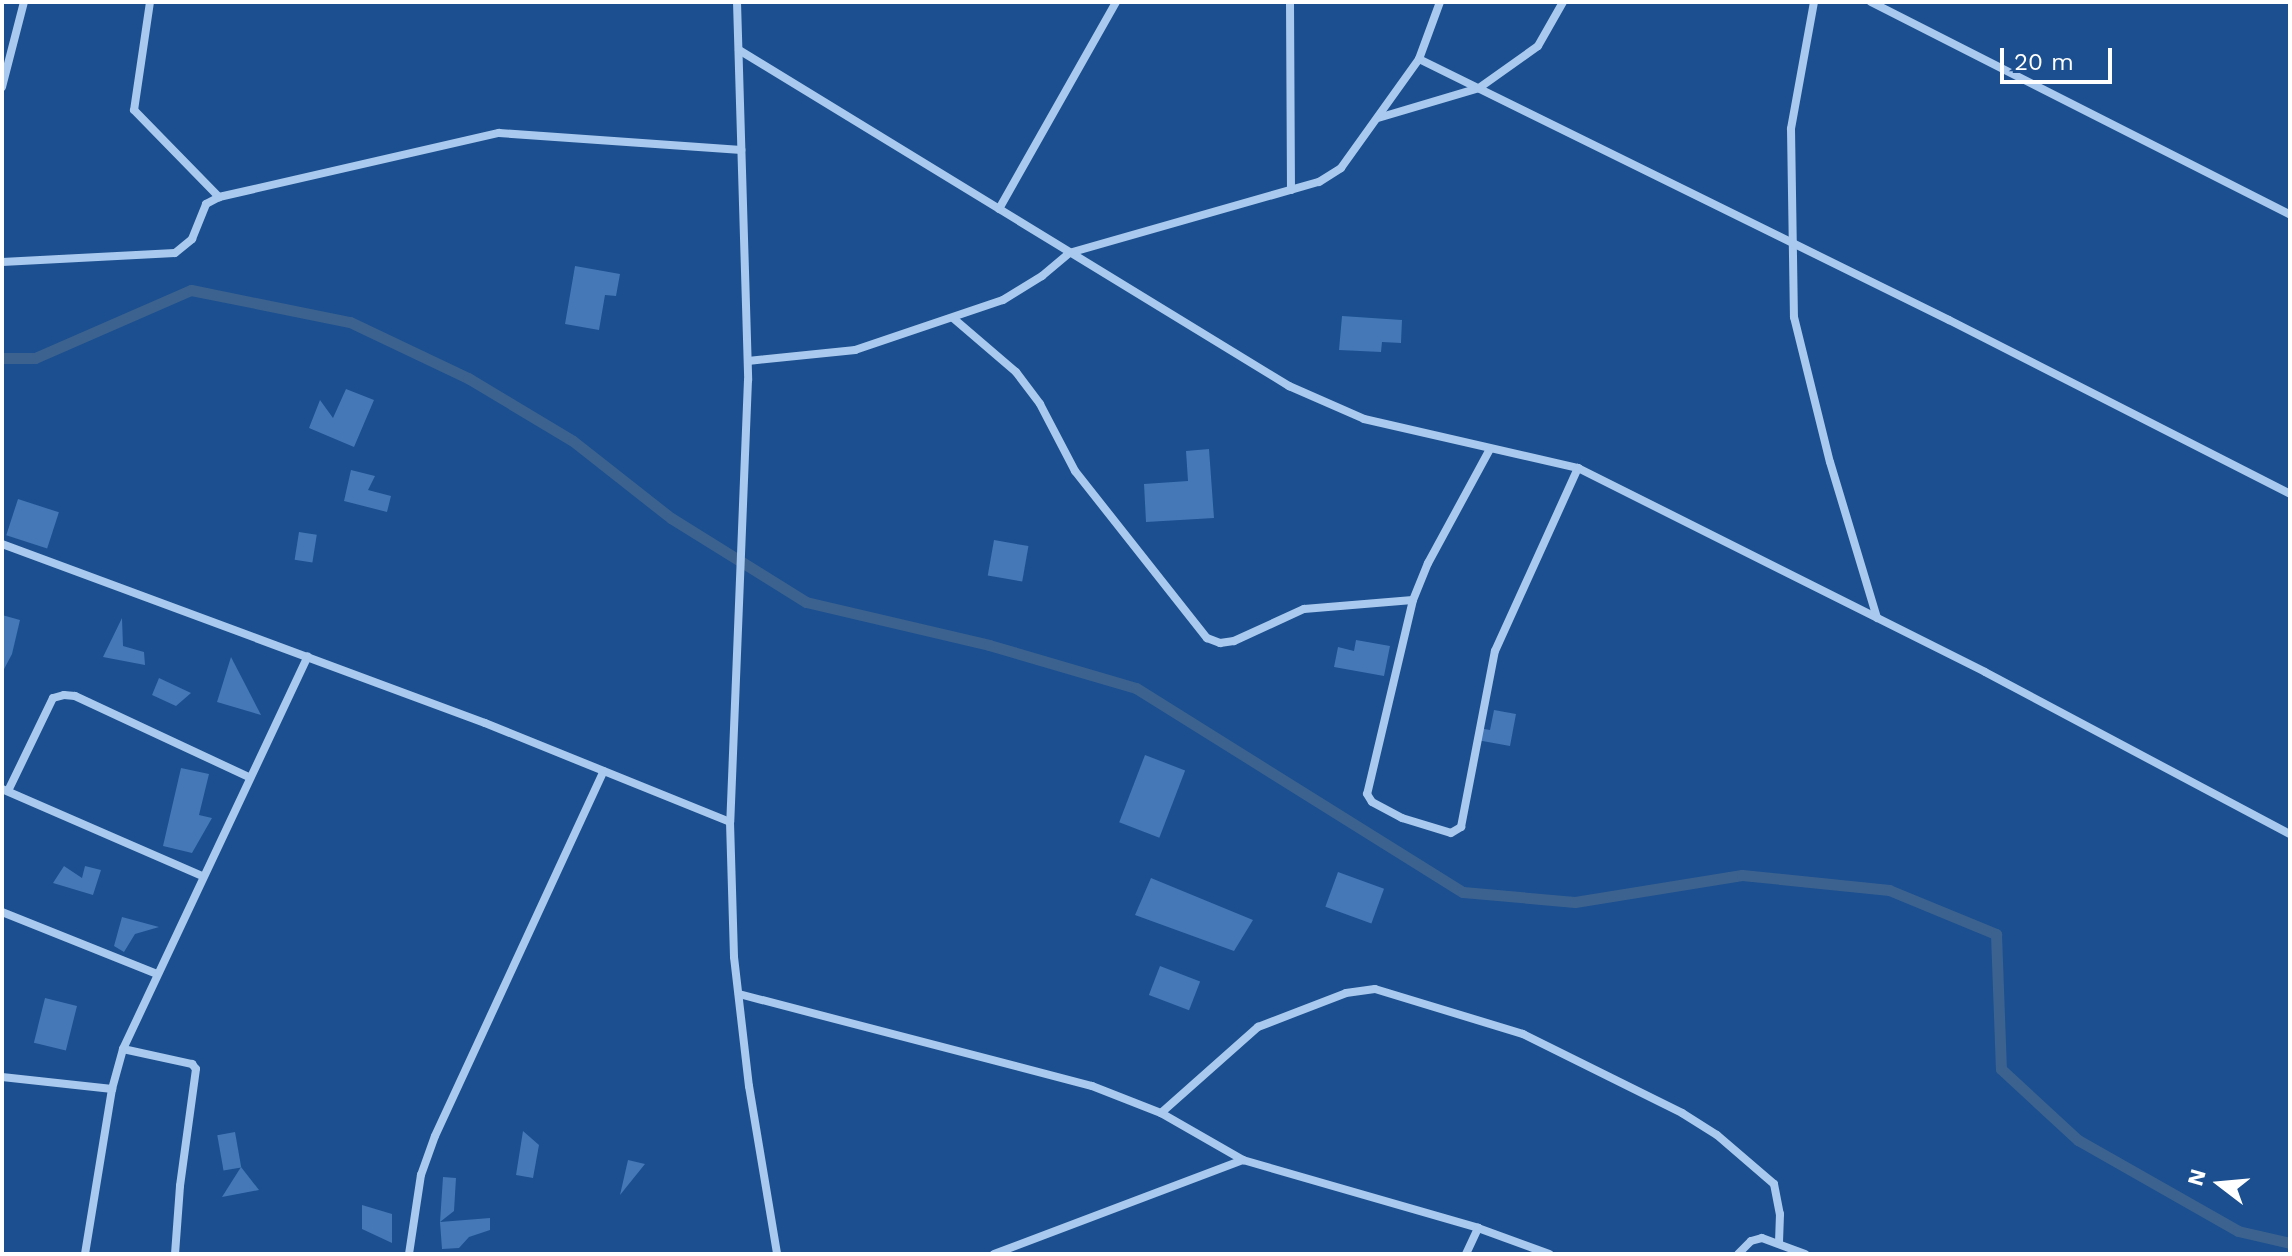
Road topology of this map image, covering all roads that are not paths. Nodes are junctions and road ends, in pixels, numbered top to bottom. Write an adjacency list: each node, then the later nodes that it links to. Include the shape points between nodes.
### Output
1 (24, 2): 12 (street)
2 (150, 2): 17 (street, via 134,110)
3 (737, 2): 10 (street)
4 (1116, 2): 18 (street)
5 (1290, 2): 16 (street)
6 (1440, 2): 11 (street)
7 (1563, 2): 13 (street, via 1538,46)
8 (1814, 2): 20 (street, via 1791,129)
9 (1871, 2): 19 (street)
10 (739, 50): 15 (street); 18 (street)
11 (1419, 59): 13 (street); 14 (street)
12 (2, 87)
13 (1479, 88): 14 (street); 20 (street)
14 (1377, 118): 16 (street, via 1341,168)
15 (741, 150): 17 (street, via 499,133); 24 (street)
16 (1291, 190): 21 (street)
17 (219, 197): 22 (street, via 206,204 192,239 175,253)
18 (999, 209): 21 (street)
19 (2290, 215)
20 (1791, 242): 27 (street); 30 (street, via 1794,317)
21 (1069, 253): 23 (street, via 1003,300); 25 (street, via 1289,386 1364,419)
22 (2, 262)
23 (953, 318): 24 (street, via 855,350); 29 (street, via 1016,372 1040,404 1075,471 1207,638 1234,641 1304,609)
24 (748, 361): 35 (street)
25 (1490, 449): 26 (street); 29 (street)
26 (1578, 468): 29 (street, via 1495,651 1461,827 1451,833 1402,818 1367,794); 30 (street)
27 (2290, 494)
28 (2, 544): 31 (street)
29 (1413, 600)
30 (1877, 618): 36 (street)
31 (308, 656): 32 (street); 33 (street)
32 (604, 771): 35 (street); 50 (street, via 435,1136 421,1175)
33 (249, 777): 34 (street, via 64,695 53,698); 37 (street)
34 (5, 790): 37 (street)
35 (730, 822): 40 (street)
36 (2290, 834)
37 (202, 876): 39 (street)
38 (2, 912): 39 (street)
39 (157, 974): 41 (street)
40 (739, 994): 44 (street, via 1092,1086); 51 (street)
41 (123, 1049): 43 (street); 49 (street, via 196,1069)
42 (2, 1077): 43 (street)
43 (112, 1089): 48 (street)
44 (1161, 1113): 45 (street); 47 (street, via 1258,1027 1346,993 1375,989 1523,1034 1682,1113 1774,1184)
45 (1243, 1160): 46 (street); 52 (street)
46 (1478, 1228): 53 (street); 54 (street)
47 (1779, 1242): 55 (street, via 1751,1241); 56 (street)
48 (85, 1254)
49 (175, 1254)
50 (409, 1254)
51 (777, 1254)
52 (994, 1254)
53 (1466, 1254)
54 (1549, 1254)
55 (1738, 1254)
56 (1805, 1254)

